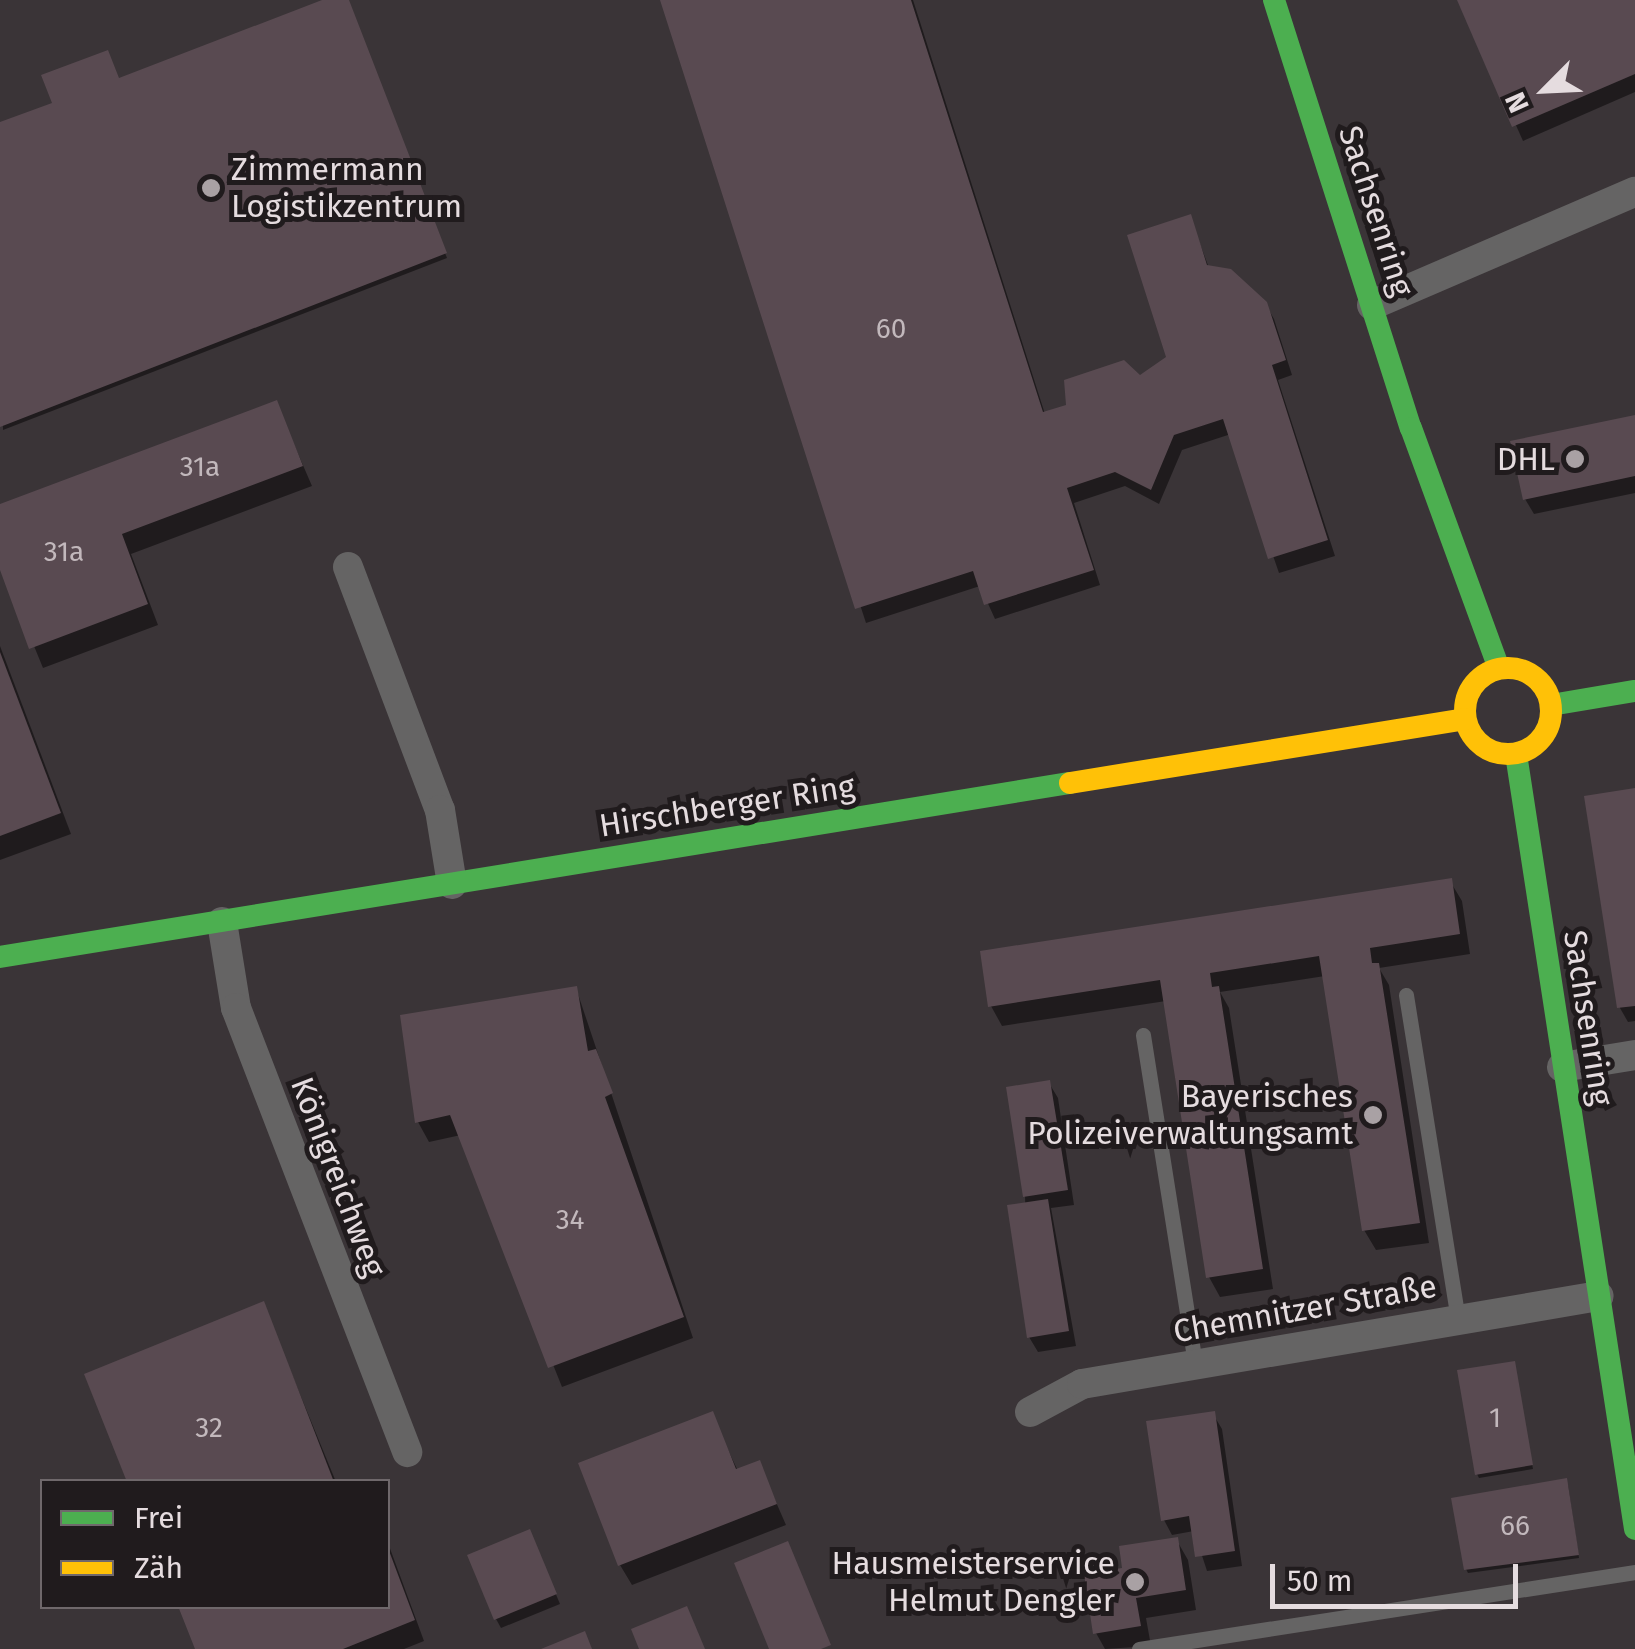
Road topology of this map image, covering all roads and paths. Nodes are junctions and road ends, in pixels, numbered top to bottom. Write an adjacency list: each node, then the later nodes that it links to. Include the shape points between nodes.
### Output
1 (1274, 0): 3 (street, Sachsenring)
2 (1635, 192): 3 (street)
3 (1372, 305): 5 (street, Sachsenring)
4 (348, 567): 10 (street, via 440,810)
5 (1499, 668): 7 (street, via 1523,670 1542,683); 8 (street, via 1470,688)
6 (1635, 691): 7 (street)
7 (1551, 704): 9 (street, via 1544,735)
8 (1465, 719): 9 (street, via 1486,748); 10 (street, Hirschberger Ring)
9 (1516, 754): 16 (street, Sachsenring)
10 (452, 884): 11 (street, Hirschberger Ring)
11 (222, 922): 12 (street, Hirschberger Ring); 21 (street, Königreichweg, via 236,1008)
12 (0, 957)
13 (1406, 995): 18 (lane)
14 (1143, 1035): 19 (lane)
15 (1635, 1055): 16 (street)
16 (1562, 1067): 17 (street, Sachsenring)
17 (1599, 1296): 18 (street, Chemnitzer Straße); 22 (street, Sachsenring)
18 (1458, 1318): 19 (street, Chemnitzer Straße)
19 (1194, 1363): 20 (street, Chemnitzer Straße, via 1082,1384)
20 (1030, 1412)
21 (407, 1452)
22 (1635, 1529)
23 (1635, 1572): 24 (lane)
24 (1139, 1649)

